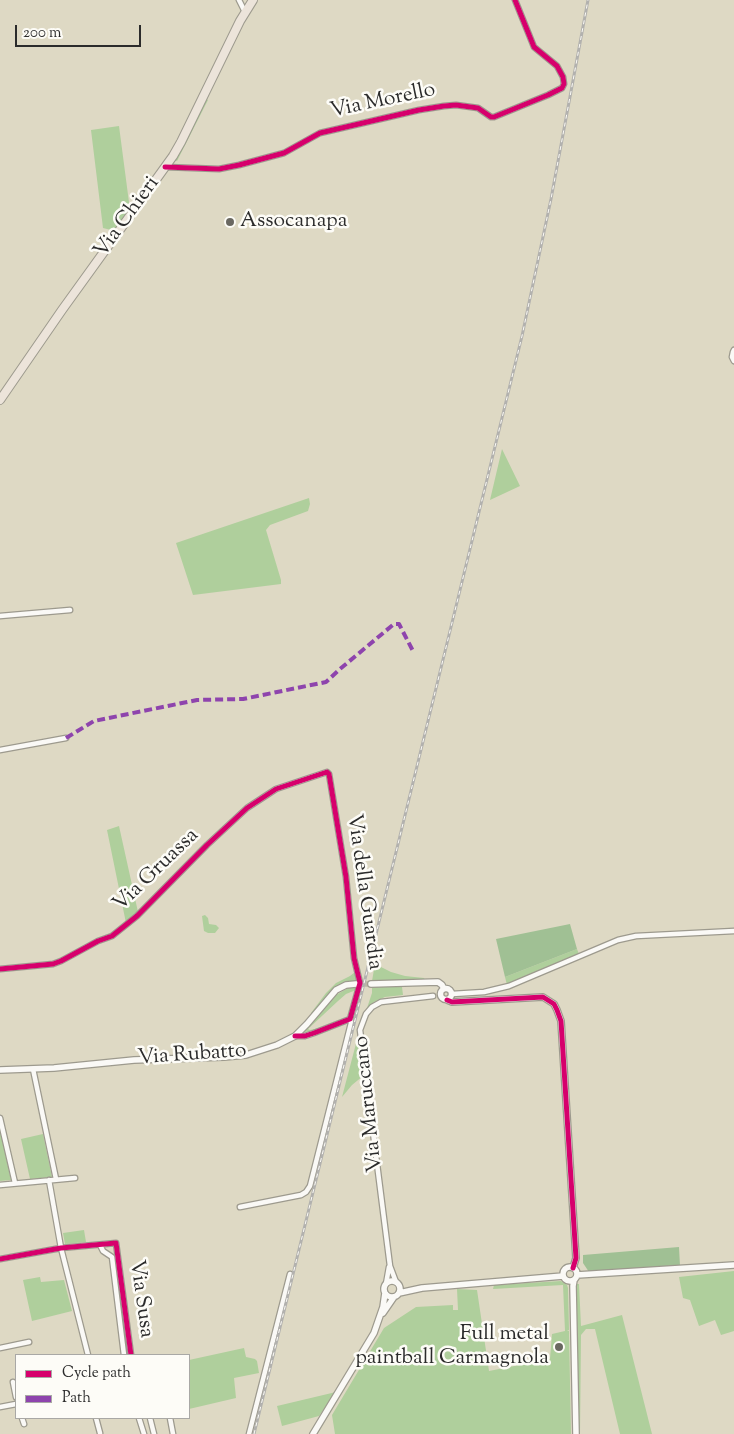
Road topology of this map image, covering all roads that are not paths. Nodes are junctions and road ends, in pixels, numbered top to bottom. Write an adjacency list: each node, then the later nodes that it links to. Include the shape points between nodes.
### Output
1 (239, 0): 4 (street)
2 (253, 0): 4 (main road, Via Chieri)
3 (515, 0): 5 (street, Via Morello, via 534,47 557,66 563,77 562,88 548,95 494,118 478,108 444,106 320,133 284,153 239,165 219,169)
4 (246, 12): 5 (main road, Via Chieri)
5 (165, 168): 8 (main road, Via Chieri)
6 (734, 350): 7 (street)
7 (734, 361)
8 (0, 400)
9 (70, 610): 10 (street)
10 (0, 616)
11 (66, 738): 12 (street)
12 (0, 750)
13 (327, 772): 15 (street, Via Gruassa, via 276,789 247,808 112,936 53,964); 22 (street, Via della Guardia, via 346,877 354,958 360,983)
14 (734, 931): 19 (street, via 636,936 509,986)
15 (0, 969)
16 (356, 984): 23 (street, Via Rubatto, via 346,984 336,990)
17 (371, 984): 18 (street, via 438,982)
18 (444, 989): 19 (street); 21 (street, via 440,995)
19 (452, 994): 21 (street)
20 (433, 996): 37 (street, Via Maruccano, via 381,1002 366,1014 360,1030)
21 (447, 1000): 38 (street, via 543,997 557,1010 561,1021 576,1258)
22 (350, 1019): 23 (street, via 314,1033); 32 (street, Via della Guardia, via 310,1186 301,1195)
23 (295, 1036): 24 (street, Via Rubatto, via 239,1056 134,1060)
24 (33, 1069): 25 (street, Via Rubatto); 29 (street)
25 (0, 1070)
26 (0, 1118): 31 (street)
27 (75, 1178): 29 (street)
28 (49, 1180): 29 (street); 31 (street); 34 (street)
29 (56, 1180)
30 (0, 1184): 31 (street)
31 (15, 1184)
32 (240, 1207)
33 (100, 1245): 34 (street, Via Susa); 50 (street, Via Susa, via 112,1257); 51 (street, Via Susa, via 116,1243)
34 (61, 1248): 35 (street, Via Susa); 49 (street)
35 (0, 1259)
36 (734, 1265): 40 (street)
37 (390, 1266): 41 (street, Via Maruccano); 42 (street, Via Maruccano)
38 (573, 1268): 40 (street); 40 (street, via 564,1270)
39 (290, 1274): 66 (street)
40 (571, 1278): 43 (street); 68 (street)
41 (386, 1284): 42 (street); 44 (street)
42 (397, 1284): 43 (street); 45 (street, via 400,1289)
43 (422, 1288): 45 (street)
44 (385, 1293): 45 (street, via 390,1297); 46 (street)
45 (396, 1295): 46 (street)
46 (379, 1319): 67 (street, via 374,1333)
47 (29, 1342): 48 (street)
48 (0, 1348)
49 (88, 1354)
50 (124, 1354)
51 (132, 1354)
52 (13, 1382): 53 (street)
53 (15, 1392)
54 (15, 1404): 55 (street)
55 (0, 1407)
56 (22, 1419): 61 (street)
57 (96, 1419): 62 (street)
58 (139, 1419): 63 (street)
59 (150, 1419): 64 (street)
60 (170, 1419): 65 (street)
61 (24, 1424)
62 (99, 1434)
63 (144, 1434)
64 (154, 1434)
65 (173, 1434)
66 (249, 1434)
67 (313, 1434)
68 (574, 1434)

